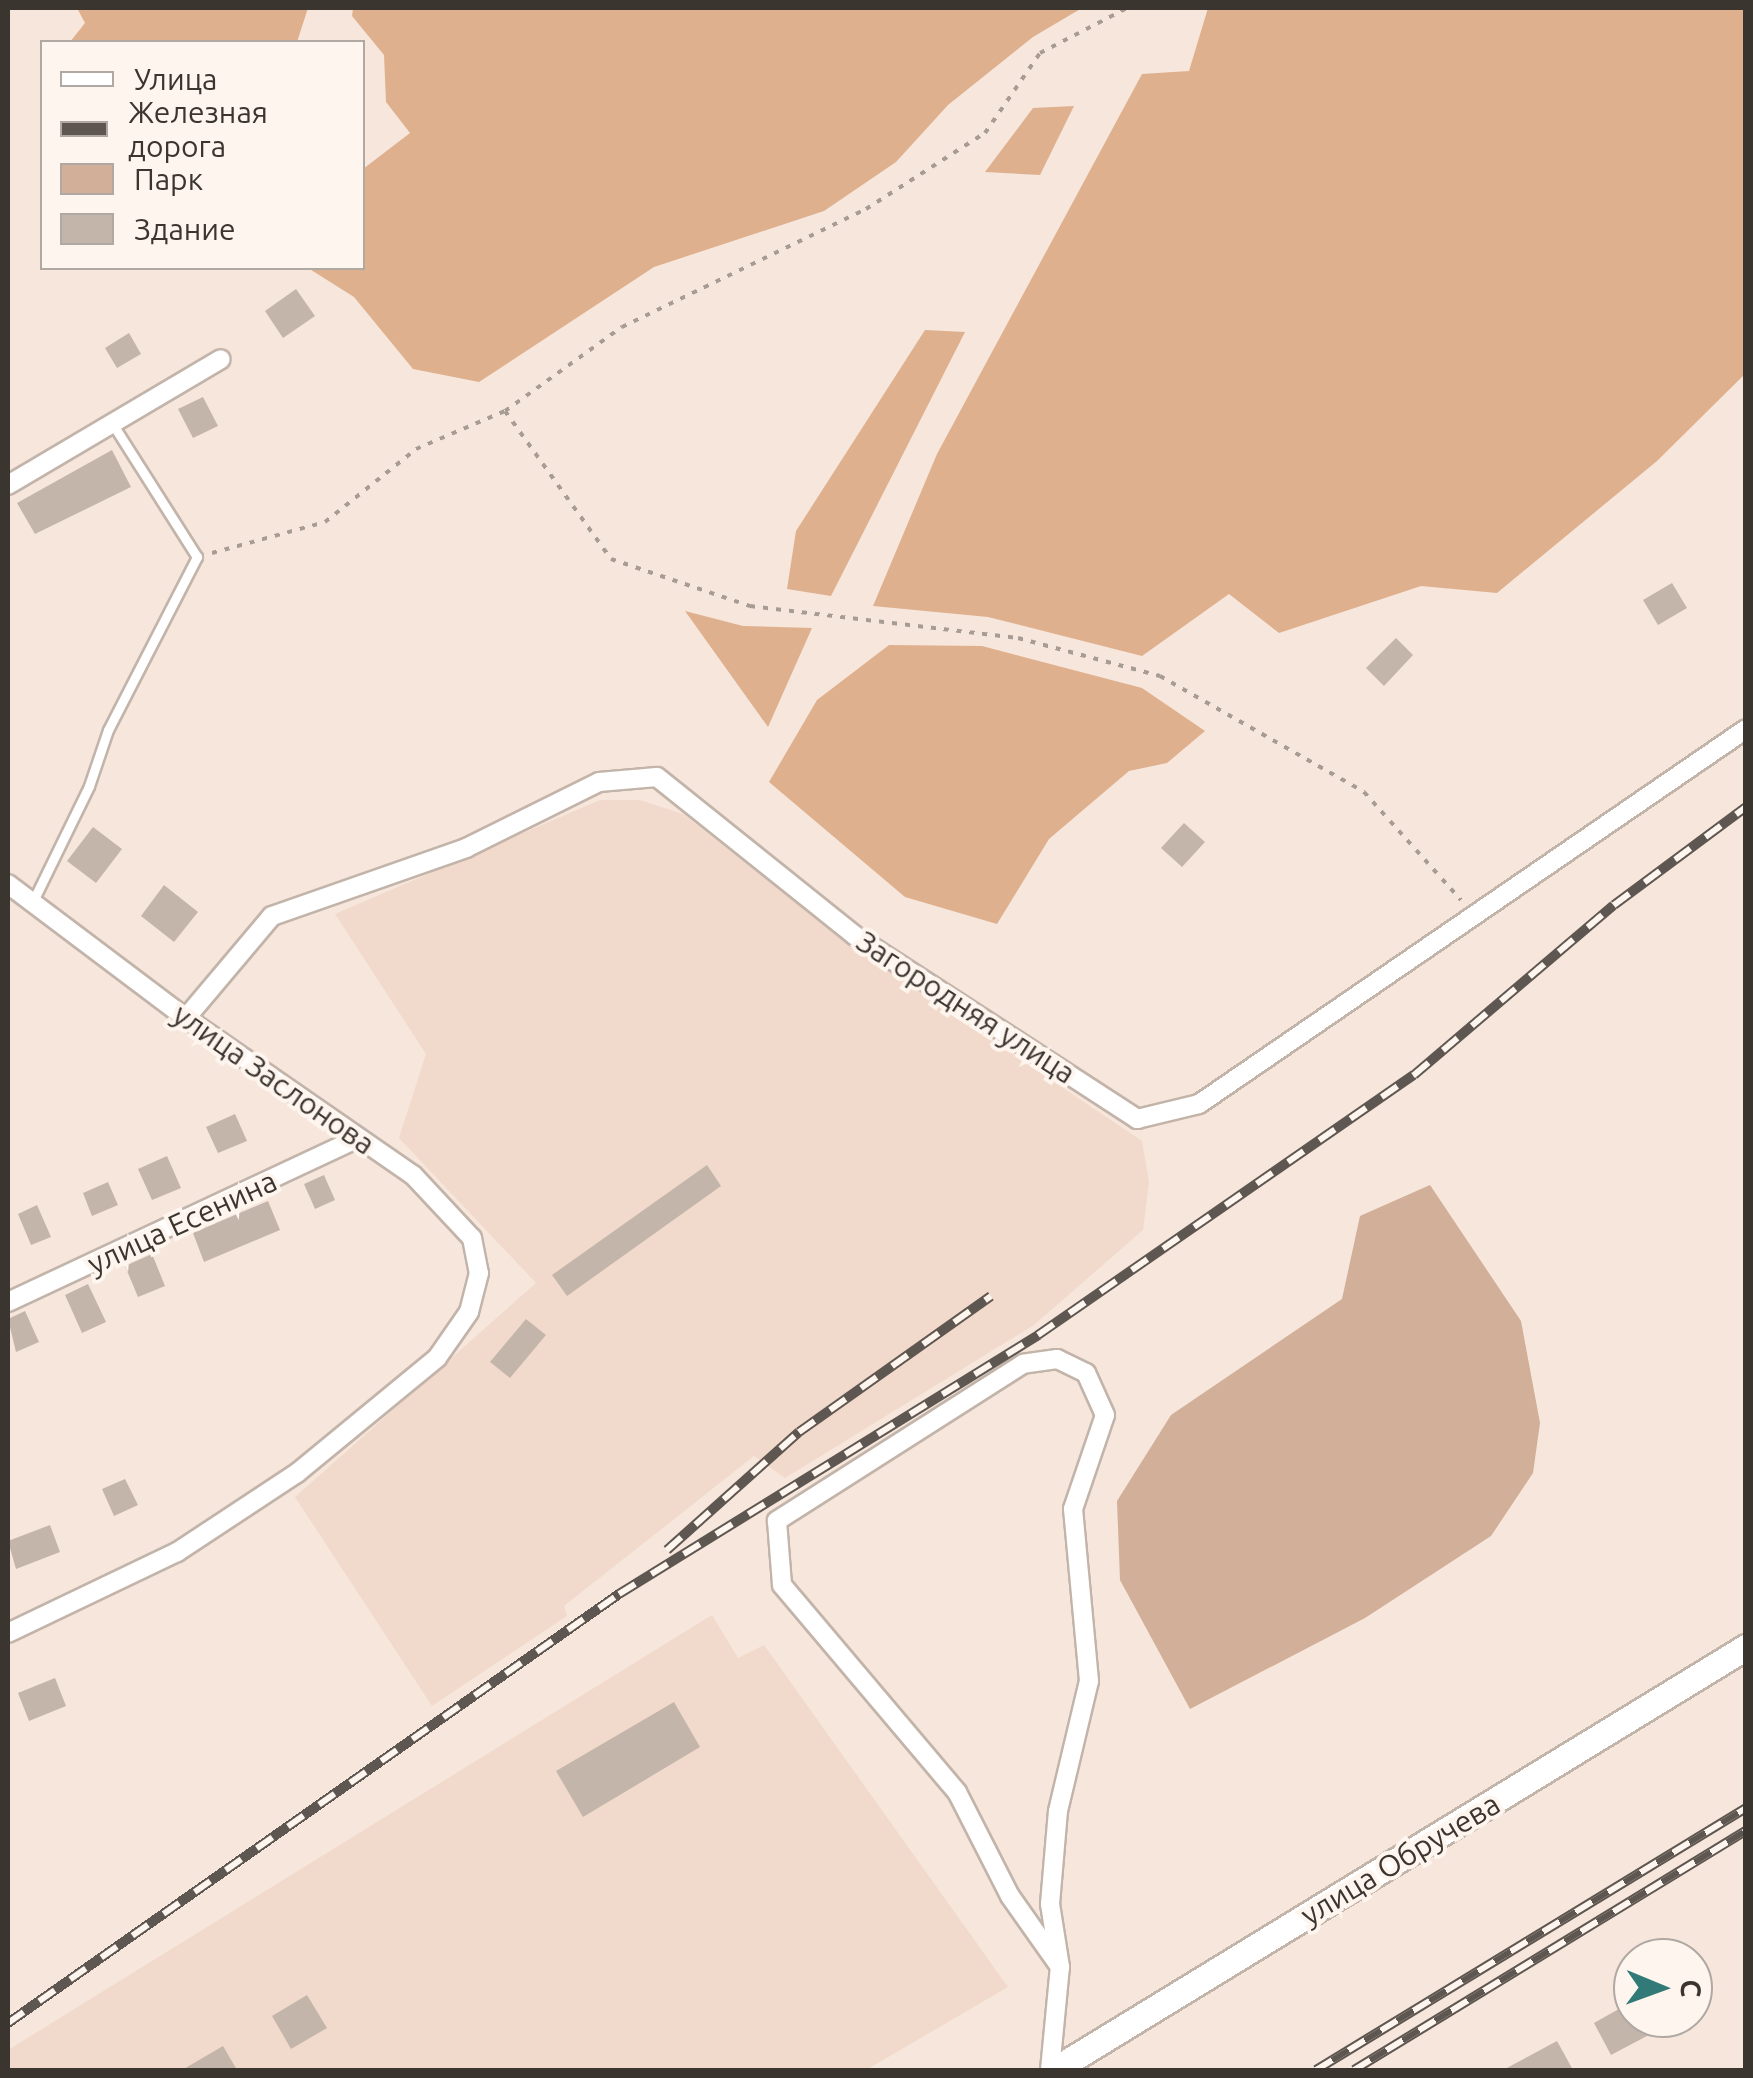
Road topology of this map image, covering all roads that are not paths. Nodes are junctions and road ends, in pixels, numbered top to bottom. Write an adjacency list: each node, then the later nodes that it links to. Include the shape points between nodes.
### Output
1 (221, 359): 2 (street)
2 (114, 426): 3 (street); 6 (lane, via 198,558 108,730 89,786)
3 (8, 486)
4 (1746, 730): 7 (street, Загородняя улица, via 1199,1104 1137,1119 854,936 656,778 599,782 466,848 272,916)
5 (8, 884): 6 (street, улица Заслонова)
6 (32, 904): 7 (street, улица Заслонова)
7 (186, 1018): 8 (street, улица Заслонова)
8 (356, 1139): 9 (street, улица Есенина); 10 (street, улица Заслонова, via 413,1175 472,1238 479,1273 469,1312 437,1358 297,1473 177,1552)
9 (8, 1302)
10 (8, 1633)
11 (1746, 1647): 13 (street, улица Обручева)
12 (1060, 1967): 12 (street, via 1010,1896 957,1792 782,1585 777,1521 1023,1364 1057,1359 1086,1373 1105,1415 1073,1509 1089,1681 1058,1811 1050,1904); 13 (street)
13 (1052, 2070)

